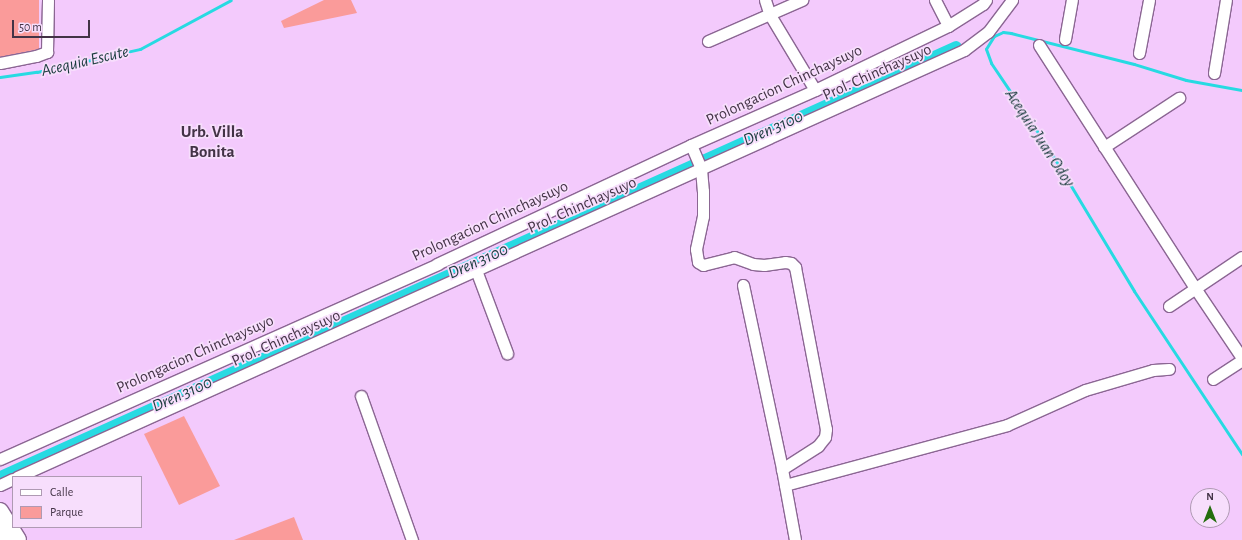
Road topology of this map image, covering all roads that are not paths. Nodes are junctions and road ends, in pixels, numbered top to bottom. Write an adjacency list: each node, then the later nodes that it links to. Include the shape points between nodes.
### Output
1 (48, 0): 16 (street, via 47,52)
2 (764, 0): 10 (street)
3 (802, 0): 10 (street)
4 (934, 0): 11 (street)
5 (986, 0): 11 (street, Prolongacion Chinchaysuyo)
6 (1012, 0): 22 (street, Prol. Chinchaysuyo, via 988,32 964,50)
7 (1072, 0): 12 (street)
8 (1149, 0): 15 (street)
9 (1226, 0): 17 (street)
10 (770, 15): 13 (street); 18 (street)
11 (948, 26): 18 (street, Prolongacion Chinchaysuyo)
12 (1065, 39)
13 (708, 42)
14 (1038, 45): 20 (street)
15 (1139, 53)
16 (0, 63)
17 (1214, 73)
18 (814, 90): 21 (street, Prolongacion Chinchaysuyo)
19 (1179, 98): 20 (street)
20 (1104, 147): 26 (street)
21 (693, 149): 22 (street); 33 (street, Prolongacion Chinchaysuyo)
22 (700, 167): 24 (street, Prol. Chinchaysuyo); 34 (street, via 703,216 696,249 698,262 703,265 734,257 753,264 785,262 791,263 797,272 826,429 825,437 818,446)
23 (1242, 258): 26 (street)
24 (476, 270): 28 (street); 35 (street, Prol. Chinchaysuyo)
25 (743, 285): 34 (street)
26 (1195, 288): 27 (street); 29 (street)
27 (1169, 306)
28 (507, 352)
29 (1242, 359): 31 (street)
30 (1169, 369): 38 (street, via 1147,372 1085,390 1007,425)
31 (1213, 379)
32 (361, 396): 43 (street)
33 (0, 459)
34 (782, 469): 38 (street)
35 (19, 476)
36 (12, 479): 37 (street)
37 (0, 485)
38 (785, 486): 44 (street)
39 (0, 511): 42 (highway)
40 (0, 533): 41 (highway)
41 (4, 540)
42 (18, 540)
43 (412, 540)
44 (795, 540)

